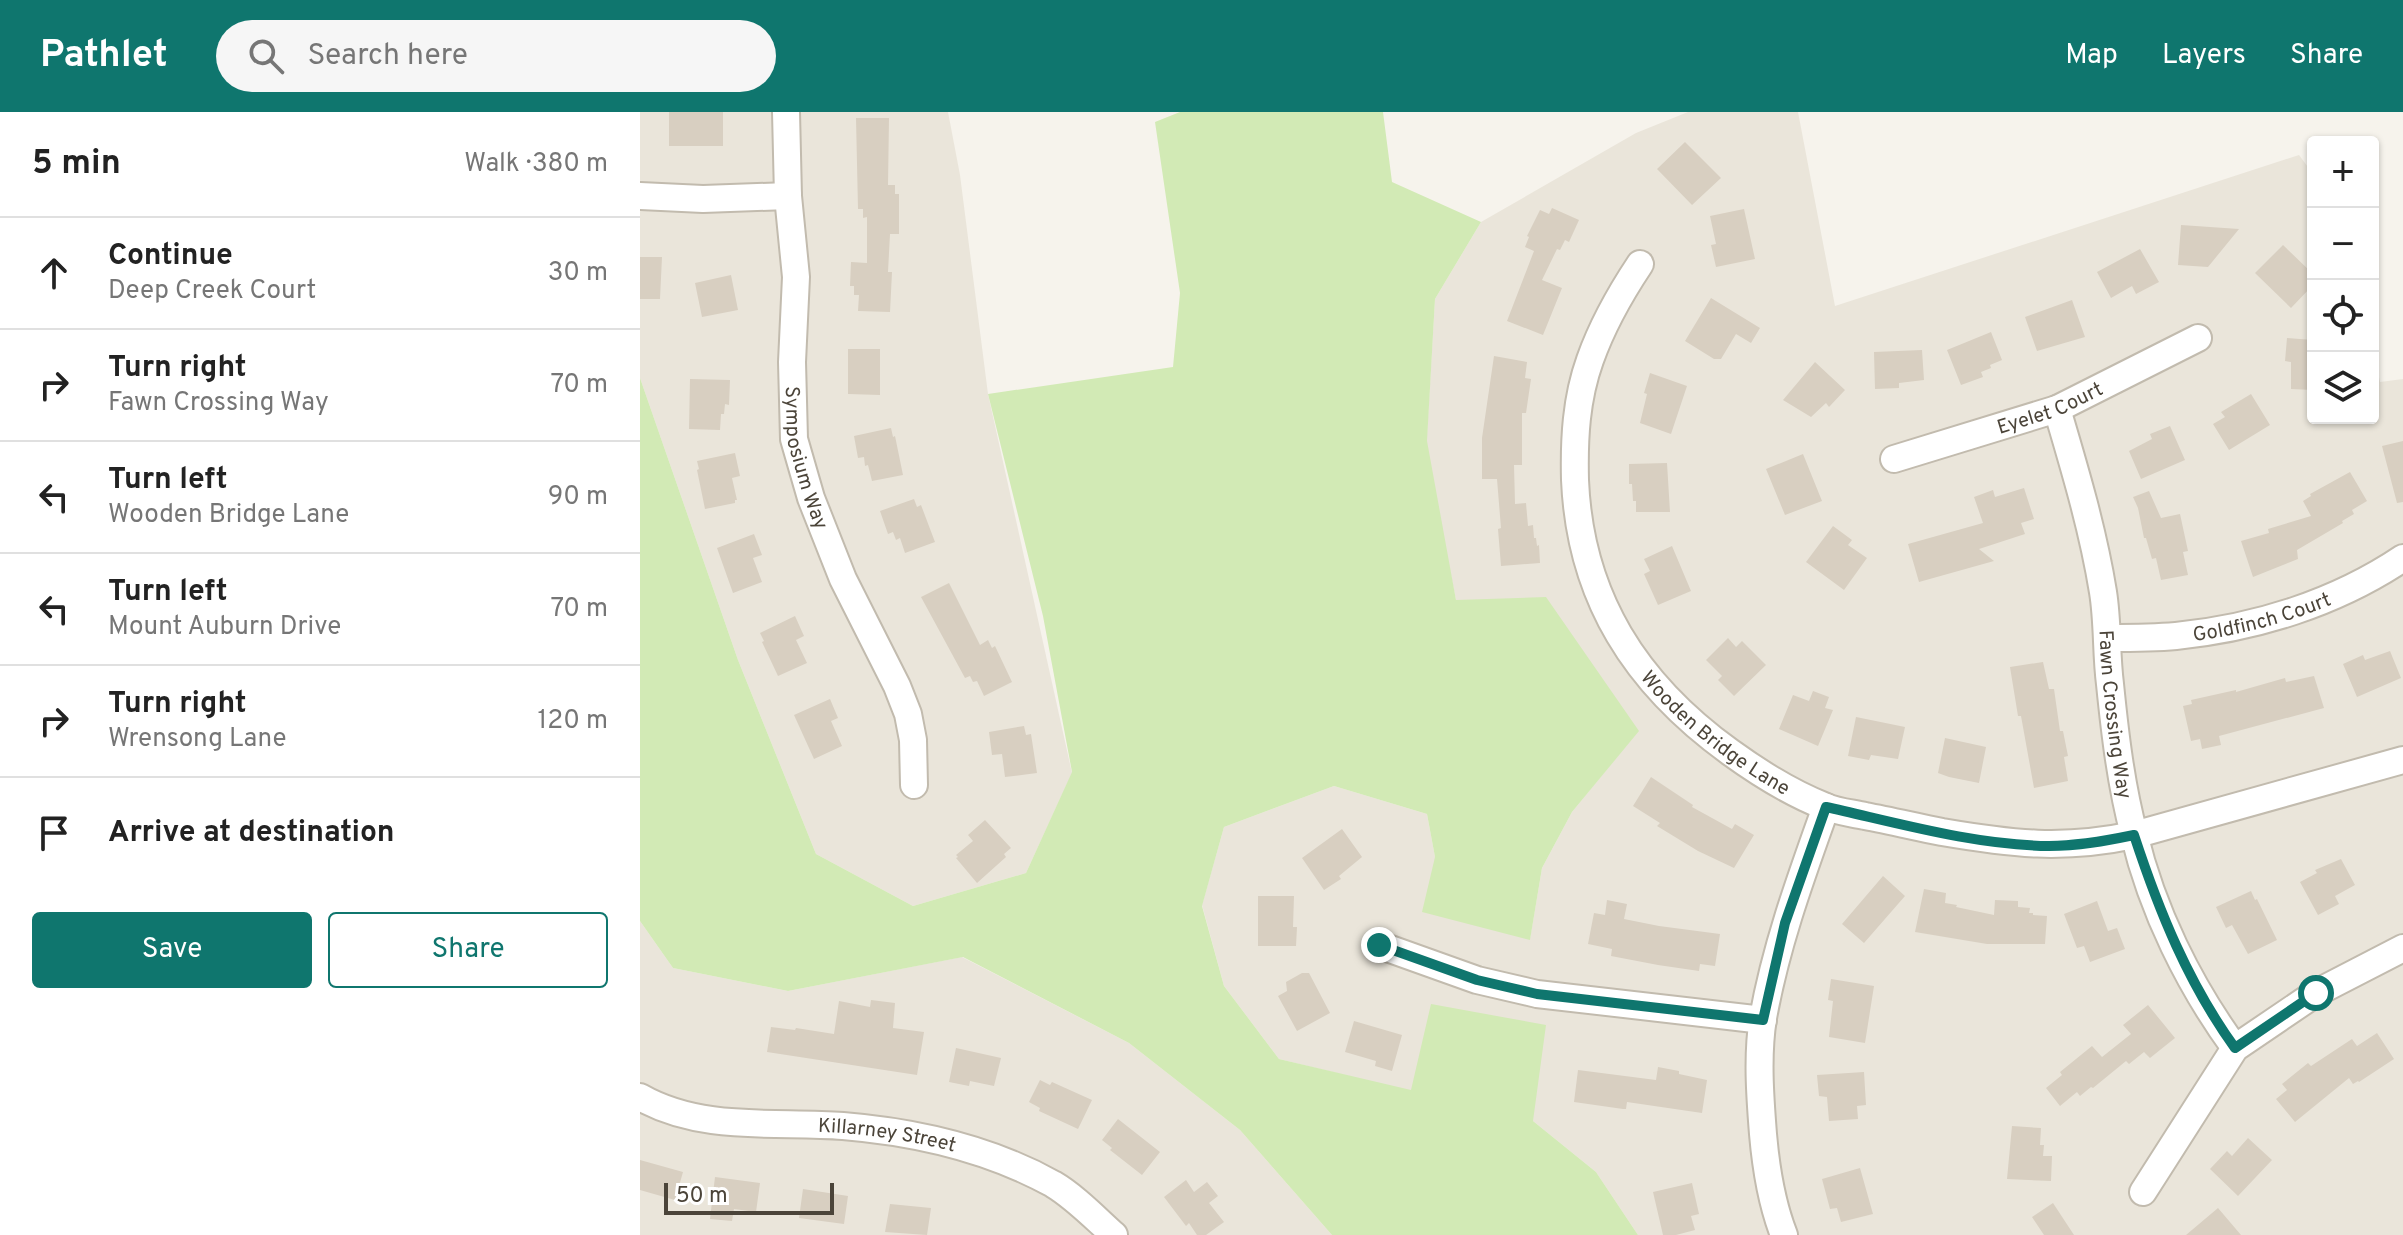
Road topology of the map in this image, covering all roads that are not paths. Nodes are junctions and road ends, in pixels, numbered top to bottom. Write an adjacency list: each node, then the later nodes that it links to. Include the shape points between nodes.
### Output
1 (786, 112): 3 (street, Symposium Way)
2 (640, 196): 3 (street)
3 (788, 196): 11 (street, Symposium Way, via 796,277 794,439 843,579 908,714)
4 (1640, 264): 12 (street, Wooden Bridge Lane, via 1602,330 1575,424 1576,495 1589,569 1629,651 1677,709 1765,776)
5 (2198, 338): 6 (street, Eyelet Court)
6 (2057, 409): 7 (street, Eyelet Court); 9 (street, Fawn Crossing Way, via 2095,544)
7 (1894, 459)
8 (2403, 558): 9 (street, Goldfinch Court, via 2340,593 2259,623 2174,636)
9 (2108, 638): 13 (street, Fawn Crossing Way, via 2107,663)
10 (2403, 760): 13 (street, Wooden Bridge Lane)
11 (914, 785)
12 (1826, 807): 13 (street, Wooden Bridge Lane, via 2000,842 2078,845); 16 (street, via 1785,923)
13 (2134, 835): 17 (street, Fawn Crossing Way, via 2175,946)
14 (1379, 945): 16 (street, via 1477,980 1537,994)
15 (2403, 948): 17 (street, via 2316,993)
16 (1763, 1020): 21 (street, via 1766,1168)
17 (2235, 1048): 19 (street)
18 (640, 1097): 20 (street, Killarney Street, via 686,1115 749,1124 843,1126 963,1146 1055,1185)
19 (2143, 1192)
20 (1114, 1235)
21 (1784, 1235)

